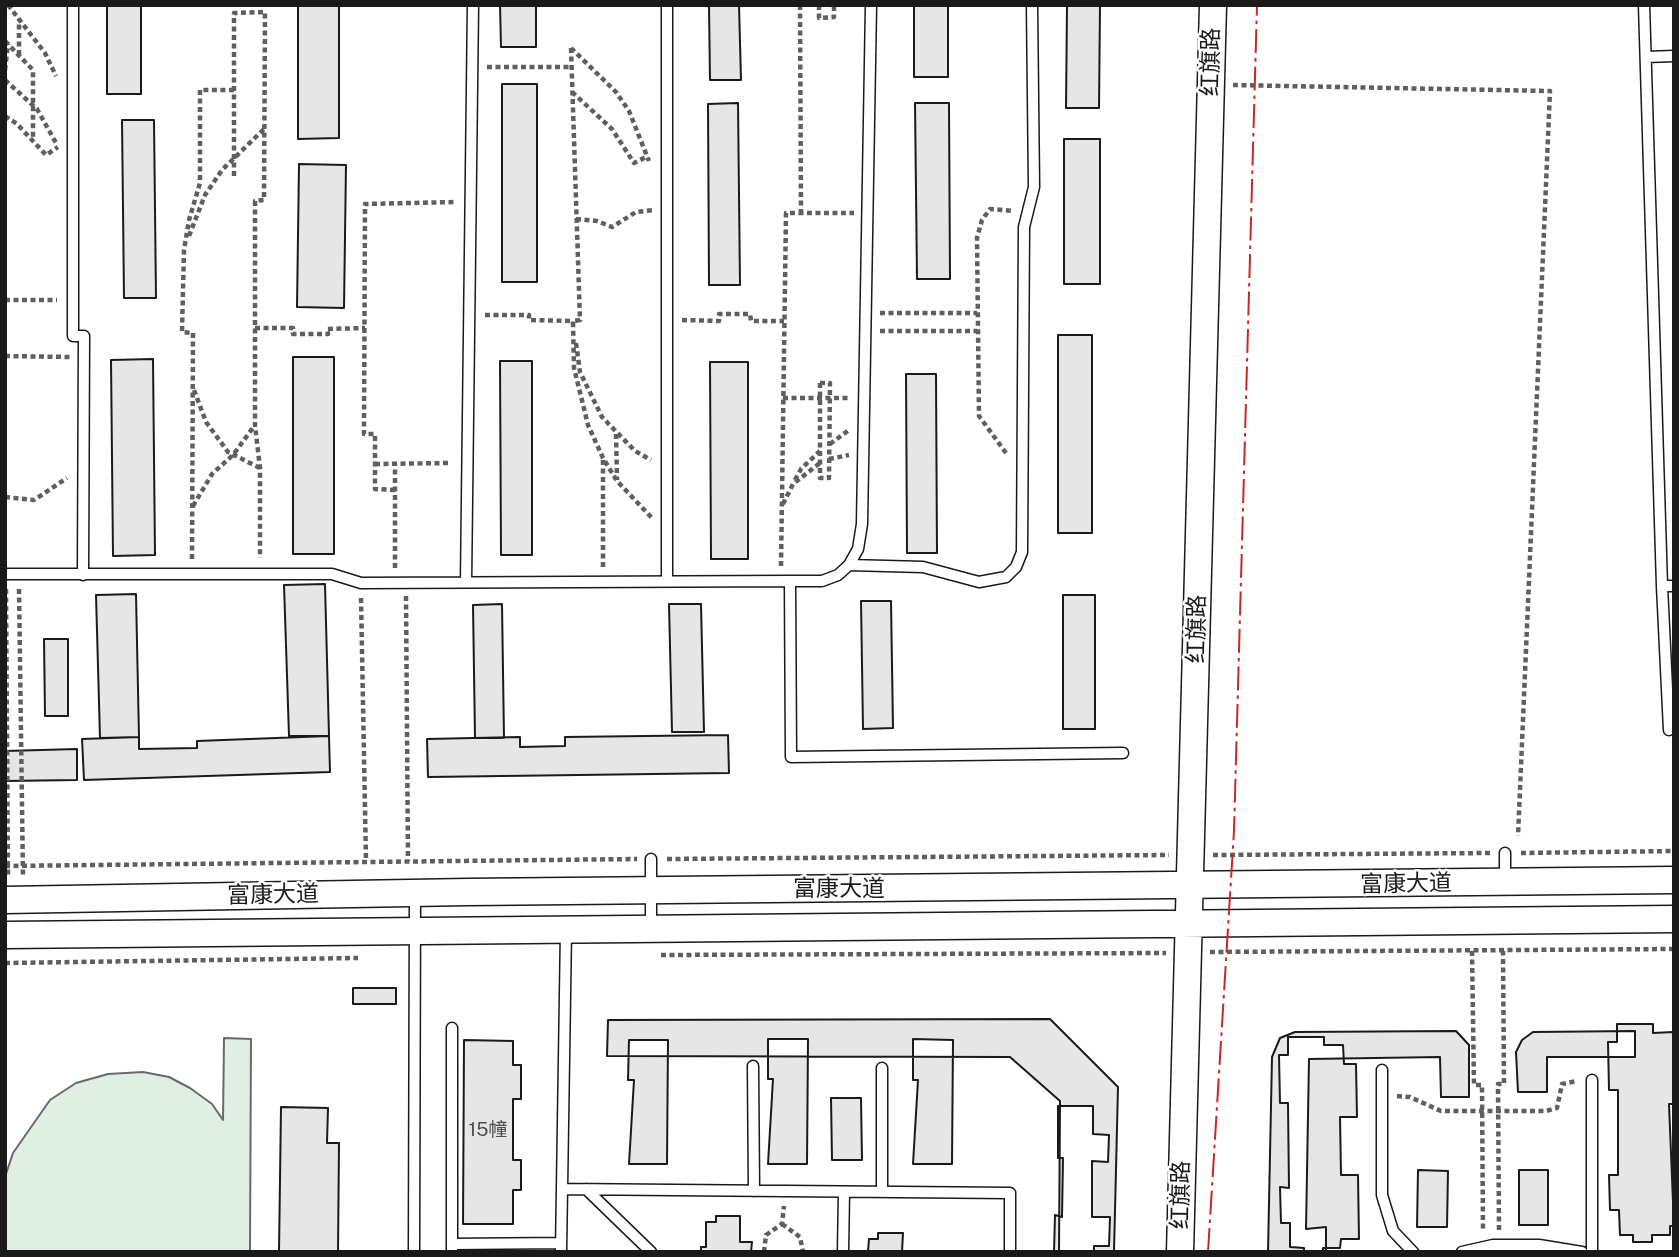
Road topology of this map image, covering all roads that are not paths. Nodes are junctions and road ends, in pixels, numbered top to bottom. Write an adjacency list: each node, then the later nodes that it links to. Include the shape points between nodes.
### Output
1 (73, 5): 12 (lane, via 73,336 83,336)
2 (473, 5): 15 (lane)
3 (667, 5): 13 (lane)
4 (871, 5): 10 (lane, via 862,524 858,549)
5 (1032, 5): 10 (lane, via 1034,187 1027,217 1022,552 1016,568 1006,577 979,582 923,567)
6 (1213, 5): 23 (street, 红旗路)
7 (1644, 5): 9 (lane)
8 (1674, 56): 9 (lane)
9 (1646, 57): 16 (lane)
10 (849, 565): 14 (lane, via 822,581)
11 (6, 574): 12 (lane)
12 (83, 575): 15 (lane, via 332,574 361,583)
13 (667, 581): 14 (lane); 15 (lane)
14 (785, 581): 18 (lane, via 792,757)
15 (466, 582)
16 (1668, 586): 17 (lane)
17 (1669, 730)
18 (1123, 753)
19 (1505, 853): 22 (lane)
20 (651, 859): 24 (lane)
21 (1674, 880): 22 (street, 富康大道)
22 (1505, 882): 23 (street, 富康大道)
23 (1190, 886): 24 (street, 富康大道); 28 (street, 红旗路)
24 (651, 890): 25 (street, 富康大道); 32 (lane)
25 (415, 892): 26 (street, 富康大道); 30 (lane)
26 (13, 900)
27 (1674, 919): 28 (street, 富康大道)
28 (1188, 924): 32 (street, 富康大道); 49 (street, 红旗路)
29 (566, 930): 30 (street, 富康大道); 32 (street, 富康大道); 38 (lane)
30 (415, 932): 31 (street, 富康大道); 45 (lane)
31 (5, 935)
32 (650, 943)
33 (452, 1028): 44 (lane)
34 (753, 1066): 40 (lane)
35 (882, 1068): 42 (lane)
36 (1382, 1070): 50 (lane, via 1383,1203 1393,1230)
37 (1592, 1080): 53 (lane)
38 (562, 1189): 39 (lane); 43 (lane)
39 (586, 1189): 40 (lane); 46 (lane)
40 (754, 1191): 41 (lane)
41 (844, 1192): 42 (lane); 47 (lane)
42 (882, 1192): 48 (lane, via 1010,1193)
43 (561, 1247): 44 (lane)
44 (452, 1248)
45 (414, 1252)
46 (651, 1252)
47 (843, 1252)
48 (1010, 1252)
49 (1180, 1252)
50 (1413, 1252)
51 (1462, 1252): 52 (lane, via 1499,1245 1539,1245)
52 (1582, 1252)
53 (1592, 1252)

